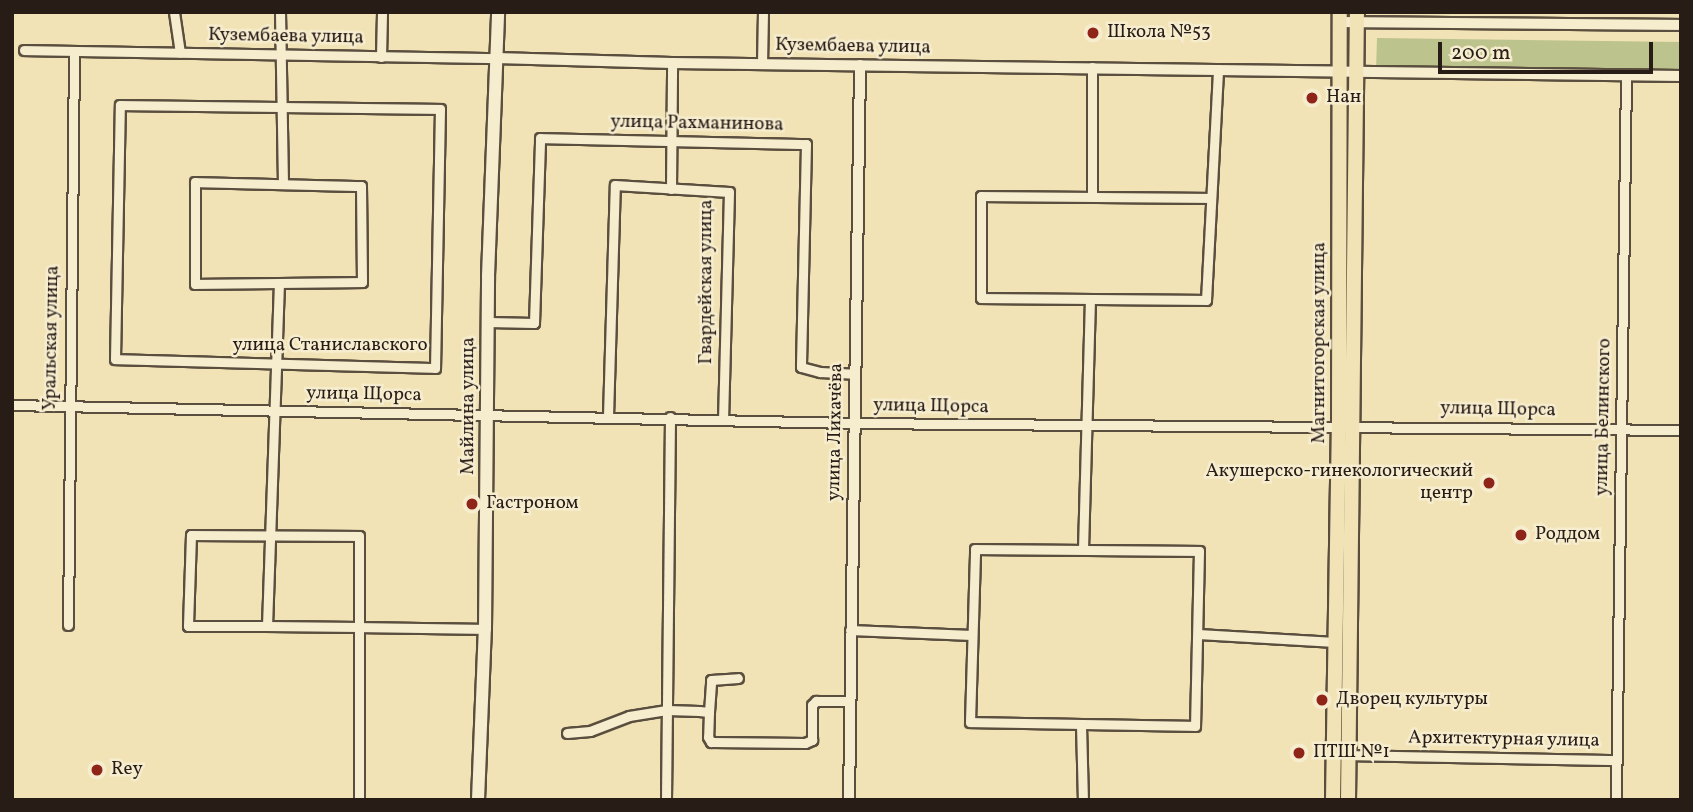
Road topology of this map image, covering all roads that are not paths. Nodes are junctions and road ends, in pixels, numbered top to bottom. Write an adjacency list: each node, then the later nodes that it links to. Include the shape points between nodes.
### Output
1 (174, 12): 11 (street)
2 (280, 12): 12 (street)
3 (383, 12): 13 (street)
4 (498, 12): 14 (main road, Майлина улица)
5 (763, 12): 16 (street)
6 (1340, 17): 7 (street); 20 (main road, Магнитогорская улица)
7 (1357, 17): 8 (street); 21 (main road, Магнитогорская улица)
8 (1681, 25)
9 (24, 50): 10 (street, Кузембаева улица)
10 (75, 51): 11 (street, Кузембаева улица); 36 (street, Уральская улица)
11 (180, 53): 12 (street, Кузембаева улица)
12 (280, 54): 13 (street, Кузембаева улица); 24 (street)
13 (381, 57): 14 (street, Кузембаева улица)
14 (496, 58): 15 (street, Кузембаева улица); 32 (main road, Майлина улица)
15 (672, 63): 16 (street, Кузембаева улица); 25 (street)
16 (762, 64): 17 (street, Кузембаева улица)
17 (860, 65): 18 (street, Кузембаева улица); 34 (street, улица Лихачёва)
18 (1091, 67): 19 (street, Кузембаева улица); 28 (street)
19 (1218, 69): 20 (street, Кузембаева улица); 29 (street)
20 (1338, 72): 21 (street, Кузембаева улица); 44 (main road, Магнитогорская улица)
21 (1355, 72): 22 (street, Кузембаева улица); 44 (main road, Магнитогорская улица)
22 (1626, 76): 23 (street, Кузембаева улица); 45 (street, улица Белинского)
23 (1681, 76)
24 (281, 107): 26 (street); 33 (street, улица Станиславского, via 120,105 115,359); 33 (street, улица Станиславского, via 440,108 435,368)
25 (672, 141): 27 (street); 32 (street, улица Рахманинова, via 540,138 534,323); 34 (street, улица Рахманинова, via 806,144 802,367)
26 (283, 183): 30 (street, via 361,186 362,282); 30 (street, via 195,183 195,284)
27 (671, 189): 39 (street, Гвардейская улица, via 615,185); 41 (street, Гвардейская улица, via 729,192)
28 (1092, 195): 29 (street); 31 (street, via 981,196 981,298)
29 (1210, 198): 31 (street, via 1206,300)
30 (279, 285): 33 (street)
31 (1090, 299): 43 (street)
32 (488, 322): 38 (main road, Майлина улица)
33 (276, 364): 37 (street)
34 (854, 374): 42 (street, улица Лихачёва)
35 (12, 405): 36 (street, улица Щорса)
36 (68, 408): 37 (street, улица Щорса); 49 (street, Уральская улица)
37 (273, 411): 38 (street, улица Щорса); 47 (street)
38 (488, 415): 39 (street, улица Щорса); 52 (main road, Майлина улица)
39 (608, 416): 40 (street, улица Щорса)
40 (670, 417): 41 (street, улица Щорса); 59 (street)
41 (723, 419): 42 (street, улица Щорса)
42 (853, 424): 43 (street, улица Щорса); 53 (street, улица Лихачёва)
43 (1088, 426): 44 (street, улица Щорса); 48 (street)
44 (1346, 428): 45 (street, улица Щорса); 56 (main road, Магнитогорская улица); 63 (main road, Магнитогорская улица)
45 (1621, 429): 46 (street, улица Щорса); 64 (street, улица Белинского)
46 (1681, 430)
47 (272, 535): 50 (street); 50 (street, via 191,535 188,626); 51 (street, via 359,536)
48 (1083, 550): 54 (street, via 1199,551); 55 (street, via 975,549)
49 (68, 625)
50 (267, 626): 51 (street)
51 (359, 627): 52 (street); 65 (street)
52 (485, 629): 66 (main road, Майлина улица)
53 (850, 630): 55 (street); 58 (street, улица Лихачёва)
54 (1198, 634): 56 (street); 61 (street, via 1195,726)
55 (972, 635): 61 (street, via 970,722)
56 (1335, 642): 70 (main road, Магнитогорская улица)
57 (738, 678): 60 (street, via 711,680)
58 (850, 701): 60 (street, via 816,701 812,705 812,740 805,743 711,742); 68 (street, улица Лихачёва)
59 (667, 710): 60 (street); 62 (street, via 629,716 590,732); 67 (street)
60 (709, 712)
61 (1082, 724): 69 (street)
62 (567, 733)
63 (1348, 755): 64 (street, Архитектурная улица); 71 (main road, Магнитогорская улица)
64 (1617, 760): 72 (street, улица Белинского)
65 (359, 800)
66 (478, 800)
67 (666, 800)
68 (849, 800)
69 (1083, 800)
70 (1333, 800)
71 (1348, 800)
72 (1616, 800)

